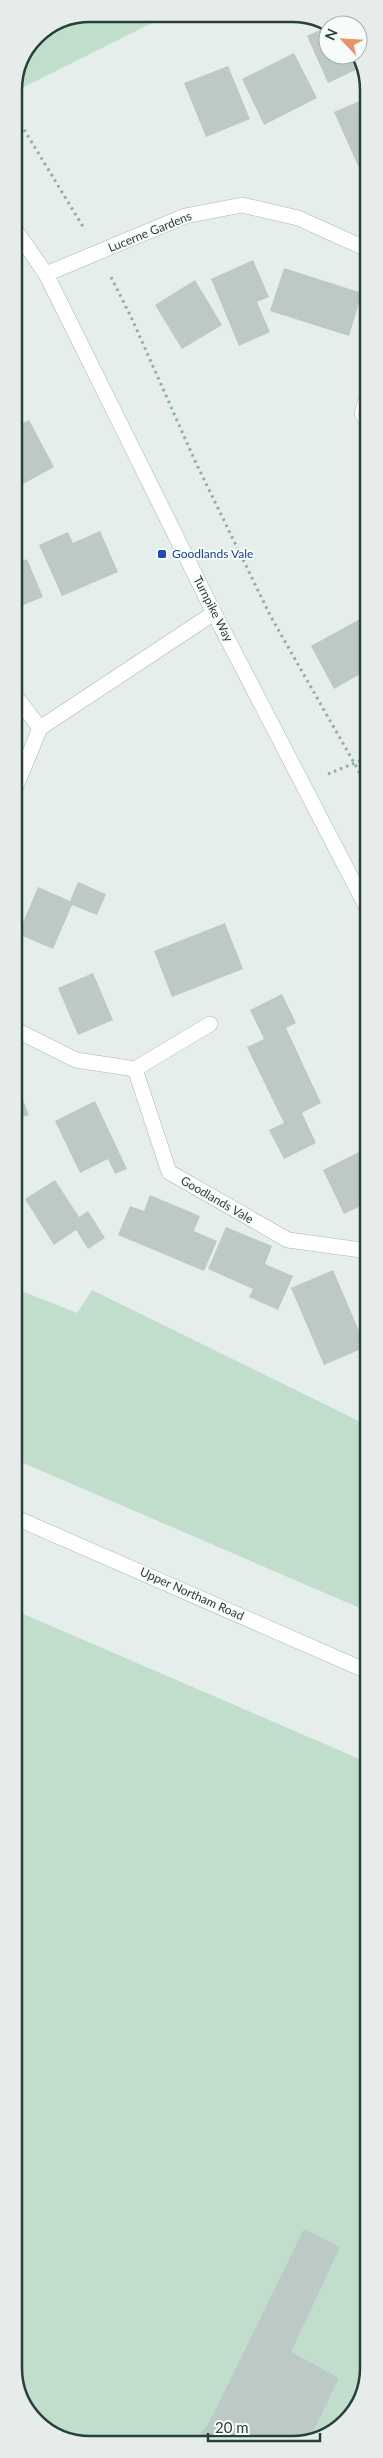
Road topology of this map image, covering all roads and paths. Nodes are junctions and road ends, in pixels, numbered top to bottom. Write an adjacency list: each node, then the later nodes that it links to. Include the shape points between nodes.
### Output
1 (22, 126): 4 (path)
2 (22, 240): 5 (street, Turnpike Way)
3 (360, 246): 4 (street, Lucerne Gardens, via 298,218 242,205 185,216)
4 (99, 253): 5 (street, Lucerne Gardens); 10 (path, via 271,617)
5 (46, 274): 6 (street, Turnpike Way)
6 (214, 613): 8 (street); 13 (street, Turnpike Way)
7 (22, 705): 8 (street)
8 (40, 728): 11 (street)
9 (360, 761): 10 (path)
10 (354, 763): 12 (path); 13 (path)
11 (22, 771)
12 (360, 774)
13 (303, 785): 14 (street, Turnpike Way)
14 (360, 895)
15 (210, 1024): 17 (street)
16 (22, 1033): 17 (street, via 76,1060)
17 (135, 1069): 18 (street, Goodlands Vale, via 169,1172 288,1240)
18 (360, 1250)
19 (23, 1521): 20 (street, Upper Northam Road)
20 (360, 1668)

